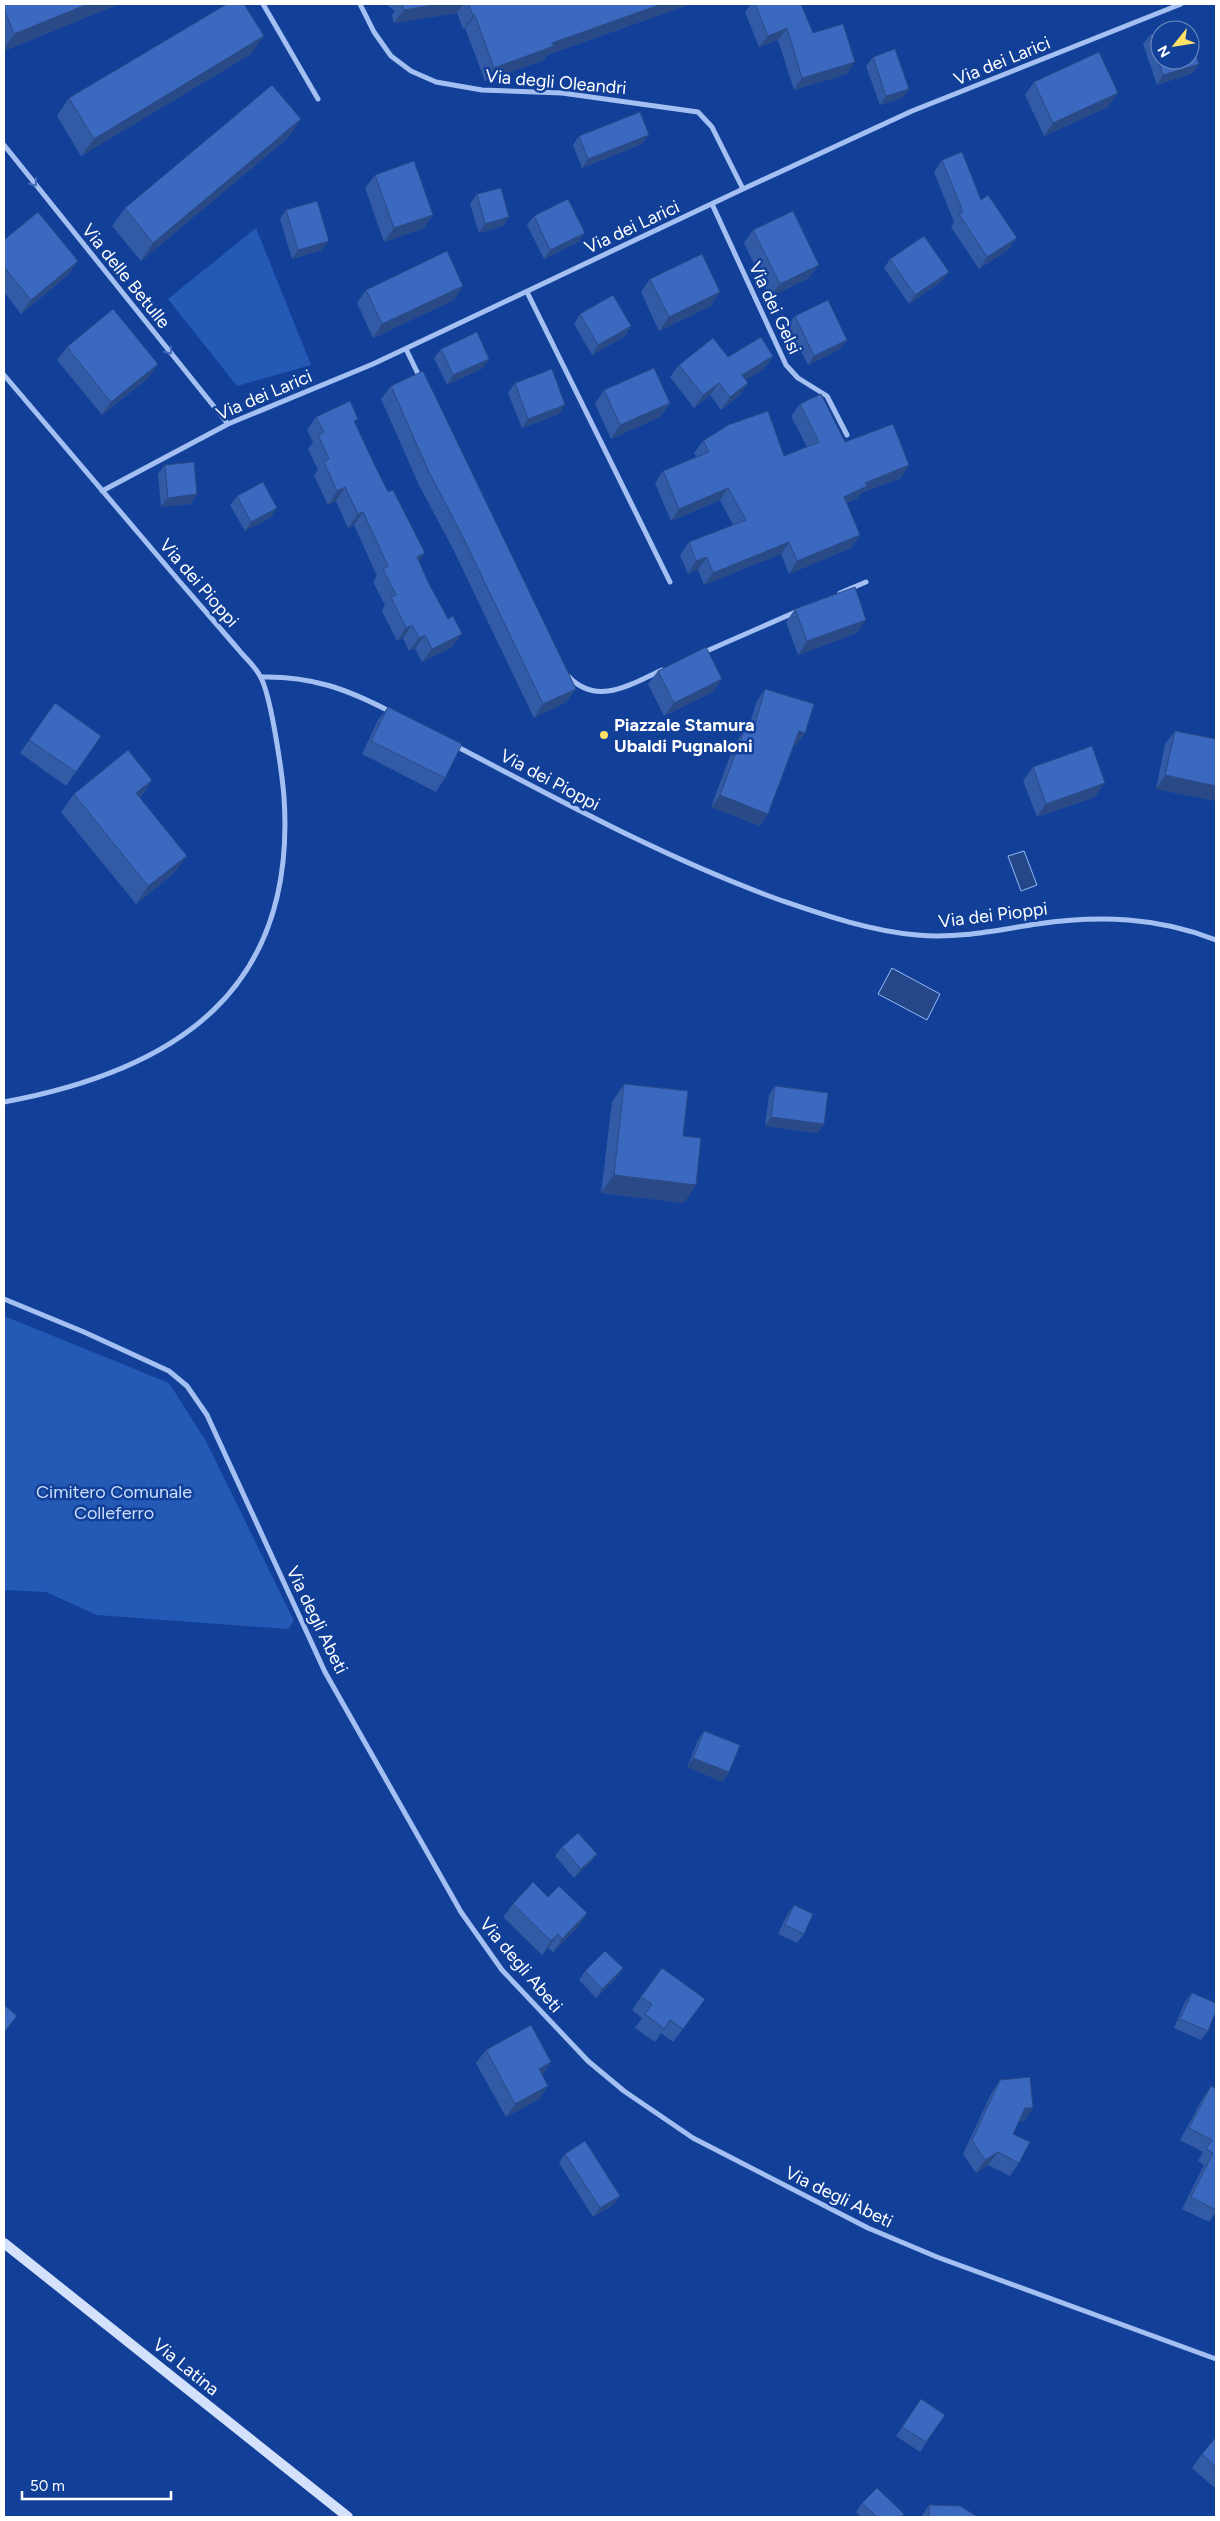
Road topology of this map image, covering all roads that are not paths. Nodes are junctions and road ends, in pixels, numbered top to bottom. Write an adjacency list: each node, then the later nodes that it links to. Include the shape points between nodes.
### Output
1 (263, 4): 4 (street)
2 (360, 4): 6 (street, Via degli Oleandri, via 391,56 411,71 436,82 482,90 562,94 698,112 712,127)
3 (1181, 4): 6 (street, Via dei Larici, via 912,111)
4 (318, 99)
5 (4, 145): 12 (street, Via delle Betulle, one-way to 12)
6 (743, 189): 7 (street, Via dei Larici)
7 (712, 204): 8 (street, Via dei Larici); 13 (street, Via dei Gelsi, via 786,365 798,378 827,396)
8 (527, 292): 9 (street, Via dei Larici); 15 (street)
9 (406, 349): 11 (street); 12 (street, Via dei Larici)
10 (4, 375): 14 (street, Via dei Pioppi)
11 (423, 384)
12 (228, 424): 14 (street, Via dei Larici)
13 (847, 434)
14 (102, 491): 22 (street, Via dei Pioppi)
15 (670, 582)
16 (866, 582): 17 (street)
17 (830, 597)
18 (802, 609): 19 (street)
19 (693, 657)
20 (666, 668): 21 (street, via 621,688 600,692 583,689)
21 (564, 672)
22 (261, 677): 23 (street, via 320,681); 26 (street, via 282,776 285,839 272,914 248,969 214,1011 160,1050 88,1081)
23 (396, 714)
24 (445, 740): 25 (street, Via dei Pioppi, via 663,853 757,892 846,921 893,932 944,936 1067,920 1118,918 1154,923)
25 (1216, 940)
26 (4, 1102)
27 (4, 1299): 29 (street, Via degli Abeti, via 160,1367 193,1392 207,1415 325,1672 461,1912 502,1970 598,2070 693,2138 868,2228 932,2255)
28 (4, 2243): 30 (main road, Via Latina)
29 (1216, 2359)
30 (348, 2517)

